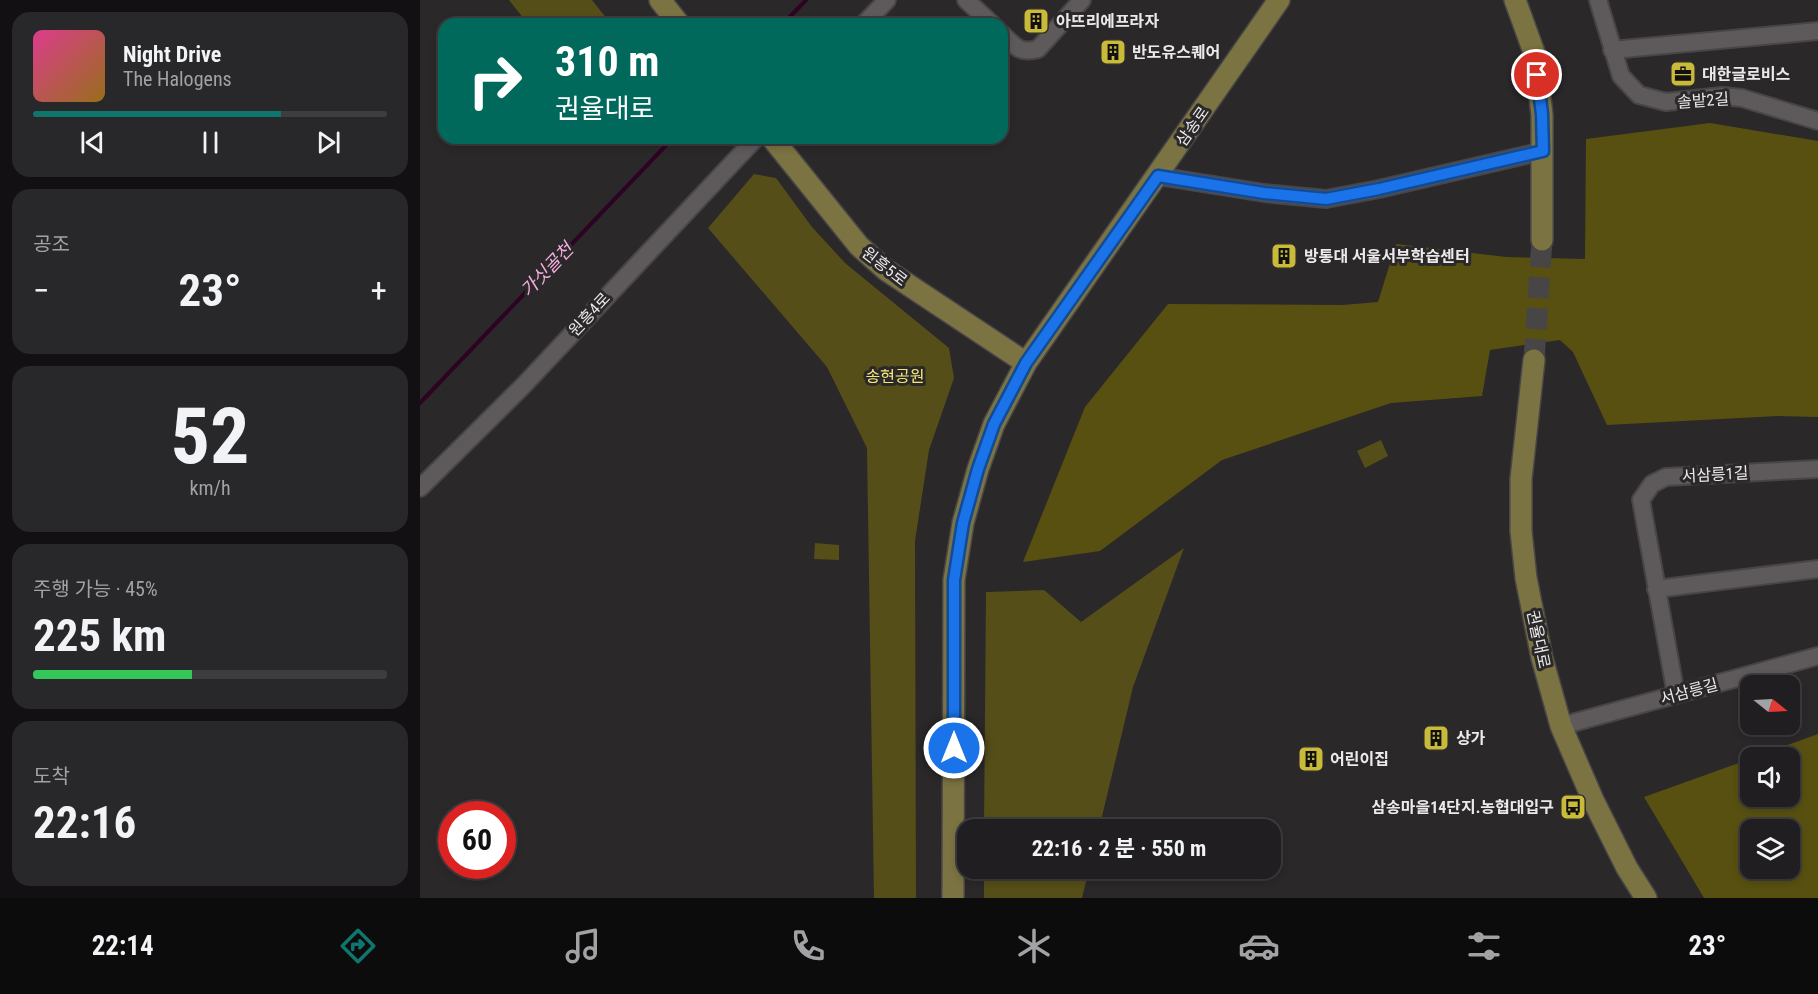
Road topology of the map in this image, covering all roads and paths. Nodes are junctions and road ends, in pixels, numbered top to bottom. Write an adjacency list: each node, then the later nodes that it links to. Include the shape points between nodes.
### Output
1 (660, 0): 8 (main road)
2 (887, 0): 9 (street)
3 (966, 0): 10 (street)
4 (1082, 0): 12 (street, via 1038,49 1028,52)
5 (1280, 0): 18 (main road, 삼송로)
6 (1515, 0): 17 (main road, via 1535,55)
7 (1598, 0): 13 (street, 솔밭2길)
8 (674, 18)
9 (870, 18)
10 (986, 18)
11 (1818, 31): 13 (street)
12 (1008, 40)
13 (1612, 50): 14 (street, 솔밭2길, via 1621,76 1639,95 1666,102 1722,96 1742,98)
14 (1818, 121)
15 (750, 144): 23 (street, 원흥4로, via 523,386)
16 (777, 144): 21 (main road, 원흥5로, via 859,246 886,270)
17 (1543, 151): 18 (street, via 1326,199); 19 (main road)
18 (1158, 176): 21 (main road, 삼송로)
19 (1542, 240)
20 (1534, 360): 28 (main road, 권율대로, via 1521,478 1521,531 1526,578)
21 (1026, 363): 29 (main road, 삼송로, via 994,424 978,469 963,523 954,580)
22 (1818, 469): 25 (street, 서삼릉1길, via 1666,477 1652,484 1641,500)
23 (420, 488)
24 (1818, 569): 25 (street)
25 (1656, 590): 27 (street, 서삼릉1길)
26 (1818, 656): 27 (street, 서삼릉길)
27 (1676, 695): 28 (street, 서삼릉길)
28 (1561, 726): 30 (main road, 권율대로, via 1593,800)
29 (953, 898)
30 (1646, 898)

